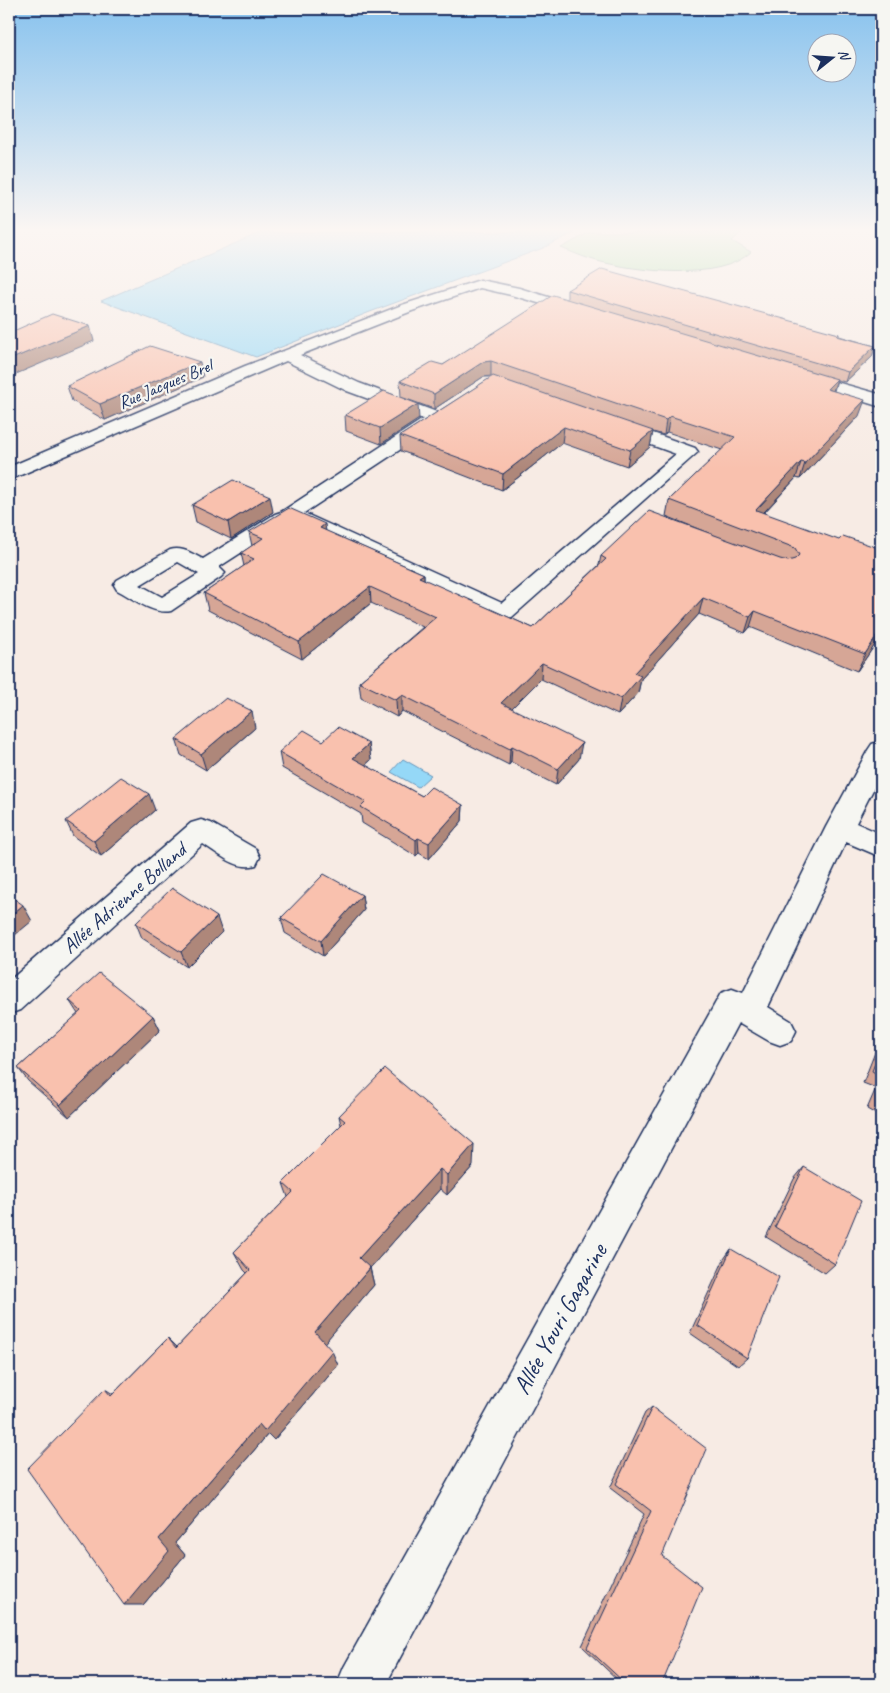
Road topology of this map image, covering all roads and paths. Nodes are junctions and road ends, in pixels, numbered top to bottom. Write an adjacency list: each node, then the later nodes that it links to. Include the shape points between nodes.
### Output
1 (399, 311): 4 (street, Rue Jacques Brel)
2 (580, 311): 3 (street, Rue Jacques Brel)
3 (597, 316)
4 (286, 355): 8 (street, Rue Jacques Brel); 9 (street, via 352,387 444,413)
5 (790, 374): 6 (street)
6 (881, 402)
7 (599, 420): 9 (street, via 689,452 632,512 504,612)
8 (9, 474)
9 (290, 514): 10 (street)
10 (204, 568)
11 (881, 750): 12 (street)
12 (840, 827): 13 (street); 16 (street, Allée Youri Gagarine, via 764,1022 732,1003)
13 (881, 846)
14 (246, 857): 15 (street, Allée Adrienne Bolland, via 201,830)
15 (9, 1000)
16 (361, 1684)

